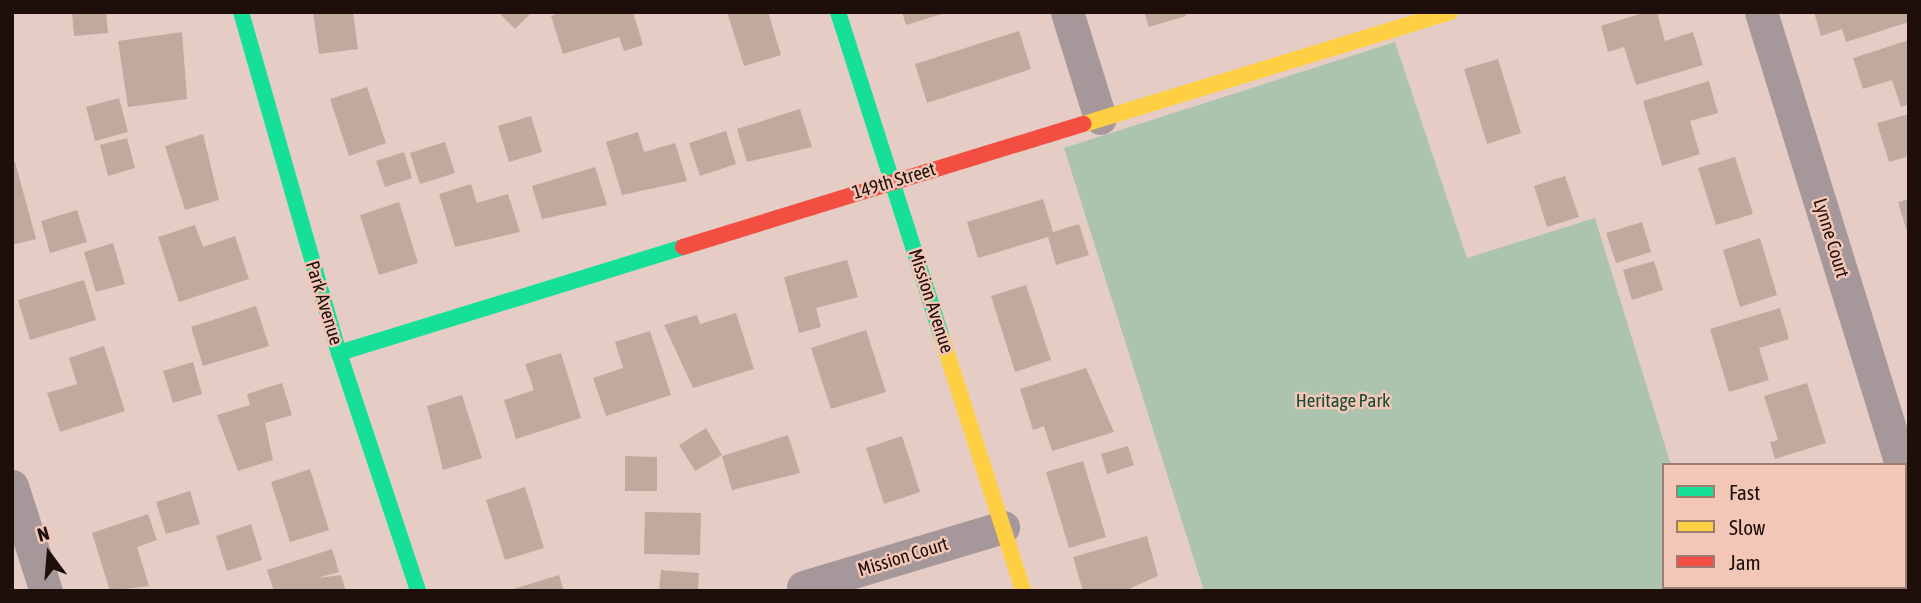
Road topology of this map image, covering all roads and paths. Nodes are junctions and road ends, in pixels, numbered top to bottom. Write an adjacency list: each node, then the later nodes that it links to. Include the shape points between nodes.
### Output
1 (241, 12): 8 (street, Park Avenue)
2 (838, 12): 7 (street, Mission Avenue)
3 (1067, 12): 6 (street)
4 (1450, 12): 6 (street, 149th Street)
5 (1762, 12): 9 (street, Lynne Court)
6 (1100, 118): 7 (street, 149th Street)
7 (893, 181): 8 (street, 149th Street); 11 (street, Mission Avenue)
8 (339, 353): 14 (street, Park Avenue)
9 (1900, 463)
10 (12, 486): 13 (street)
11 (1003, 527): 12 (street, Mission Court); 15 (street, Mission Avenue)
12 (803, 587)
13 (46, 591)
14 (418, 591)
15 (1023, 591)

